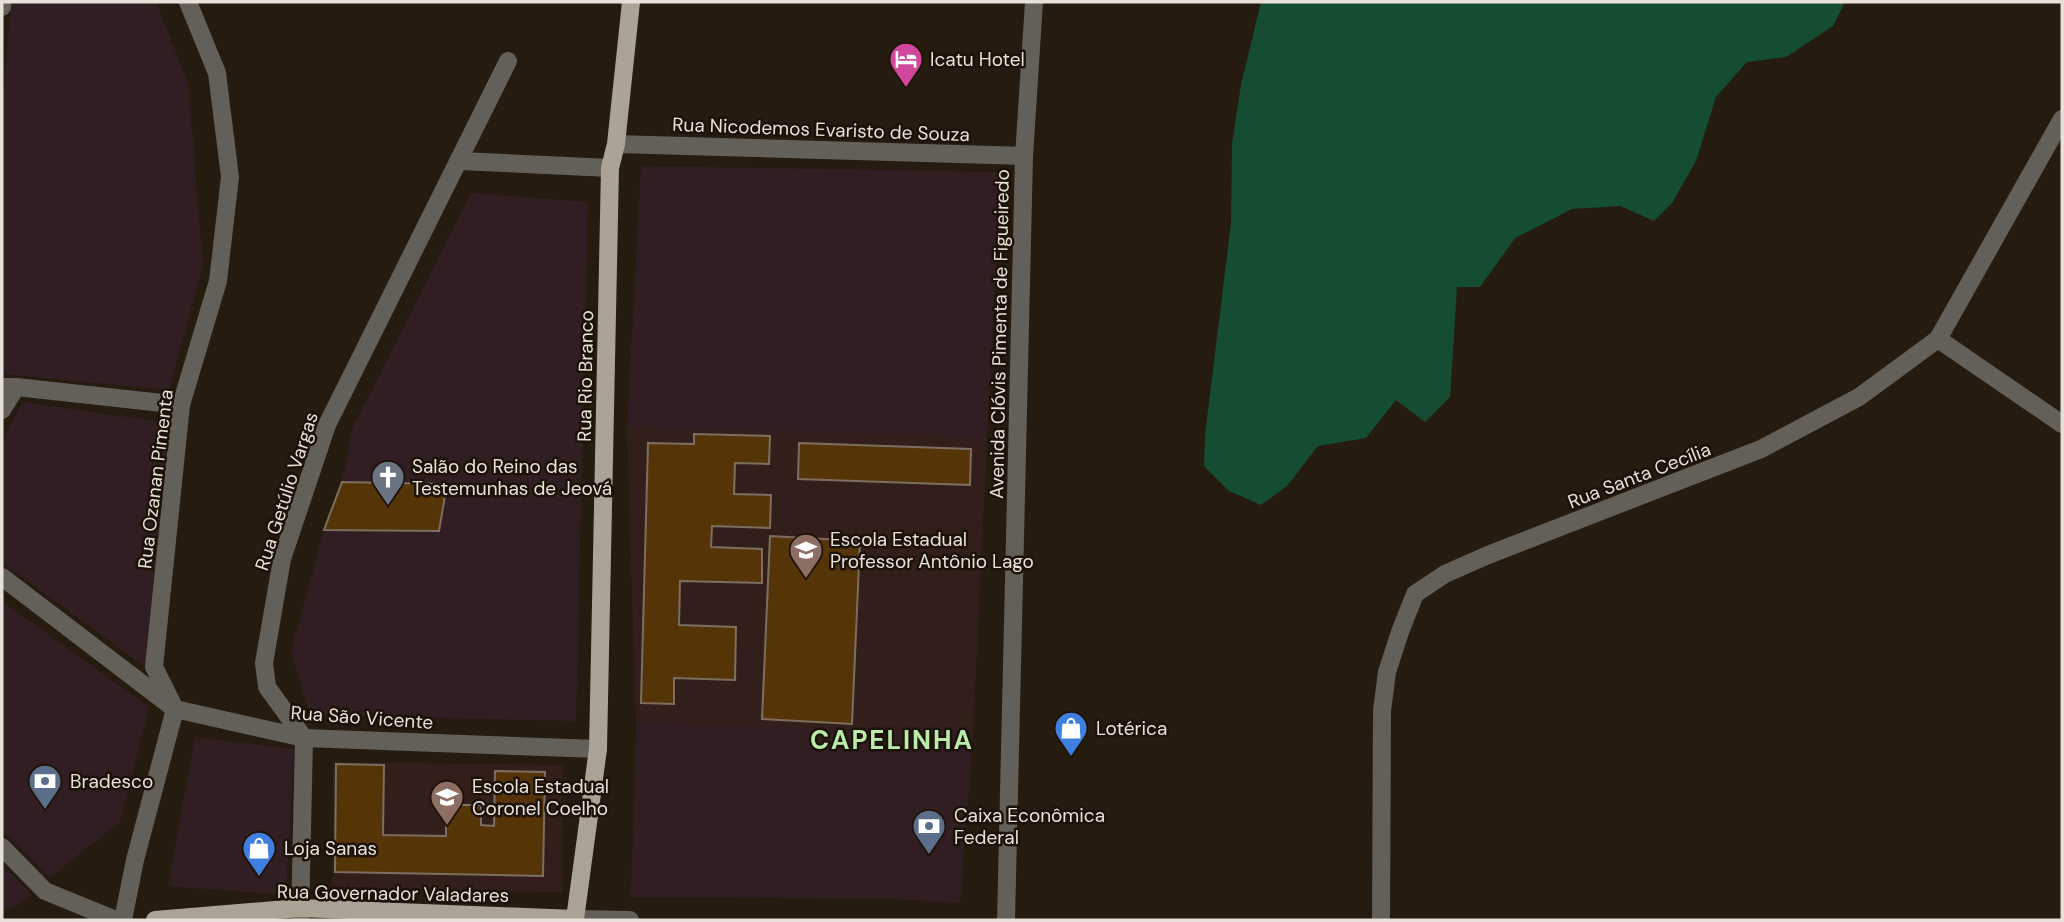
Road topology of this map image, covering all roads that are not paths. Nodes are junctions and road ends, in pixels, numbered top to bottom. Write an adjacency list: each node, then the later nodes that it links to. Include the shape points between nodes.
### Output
1 (2, 2): 5 (street)
2 (188, 2): 14 (street, Rua Ozanan Pimenta, via 217,73 230,177 218,281)
3 (631, 2): 8 (main road, Rua Rio Branco)
4 (1034, 2): 9 (street, Avenida Clóvis Pimenta de Figueiredo)
5 (2, 7)
6 (508, 61): 10 (street, Rua Getúlio Vargas)
7 (2062, 119): 12 (street, Rua Santa Cecília)
8 (616, 144): 9 (street, Rua Nicodemos Evaristo de Souza); 11 (main road, Rua Rio Branco)
9 (1024, 156): 28 (street, Avenida Clóvis Pimenta de Figueiredo)
10 (460, 160): 11 (street); 19 (street, Rua Getúlio Vargas, via 327,425 282,559 264,663 267,687)
11 (610, 168): 20 (main road, Rua Rio Branco)
12 (1938, 339): 16 (street); 29 (street, Rua Santa Cecília, via 1859,397 1762,449 1488,555 1445,574 1415,594 1387,672 1382,710)
13 (9, 387): 14 (street); 15 (street)
14 (181, 405): 18 (street, Rua Ozanan Pimenta, via 154,667)
15 (2, 410)
16 (2062, 424)
17 (2, 577): 18 (street, Rua São Vicente)
18 (175, 709): 19 (street, Rua São Vicente); 25 (street)
19 (304, 738): 20 (street, Rua São Vicente); 22 (street)
20 (598, 748): 23 (main road, Rua Rio Branco)
21 (2, 847): 24 (street, via 45,891)
22 (300, 914): 23 (main road, Rua Governador Valadares); 26 (main road, Rua Governador Valadares)
23 (576, 919): 27 (street, Rua Governador Valadares)
24 (116, 920)
25 (123, 920)
26 (155, 920)
27 (630, 920)
28 (1006, 920)
29 (1381, 920)

